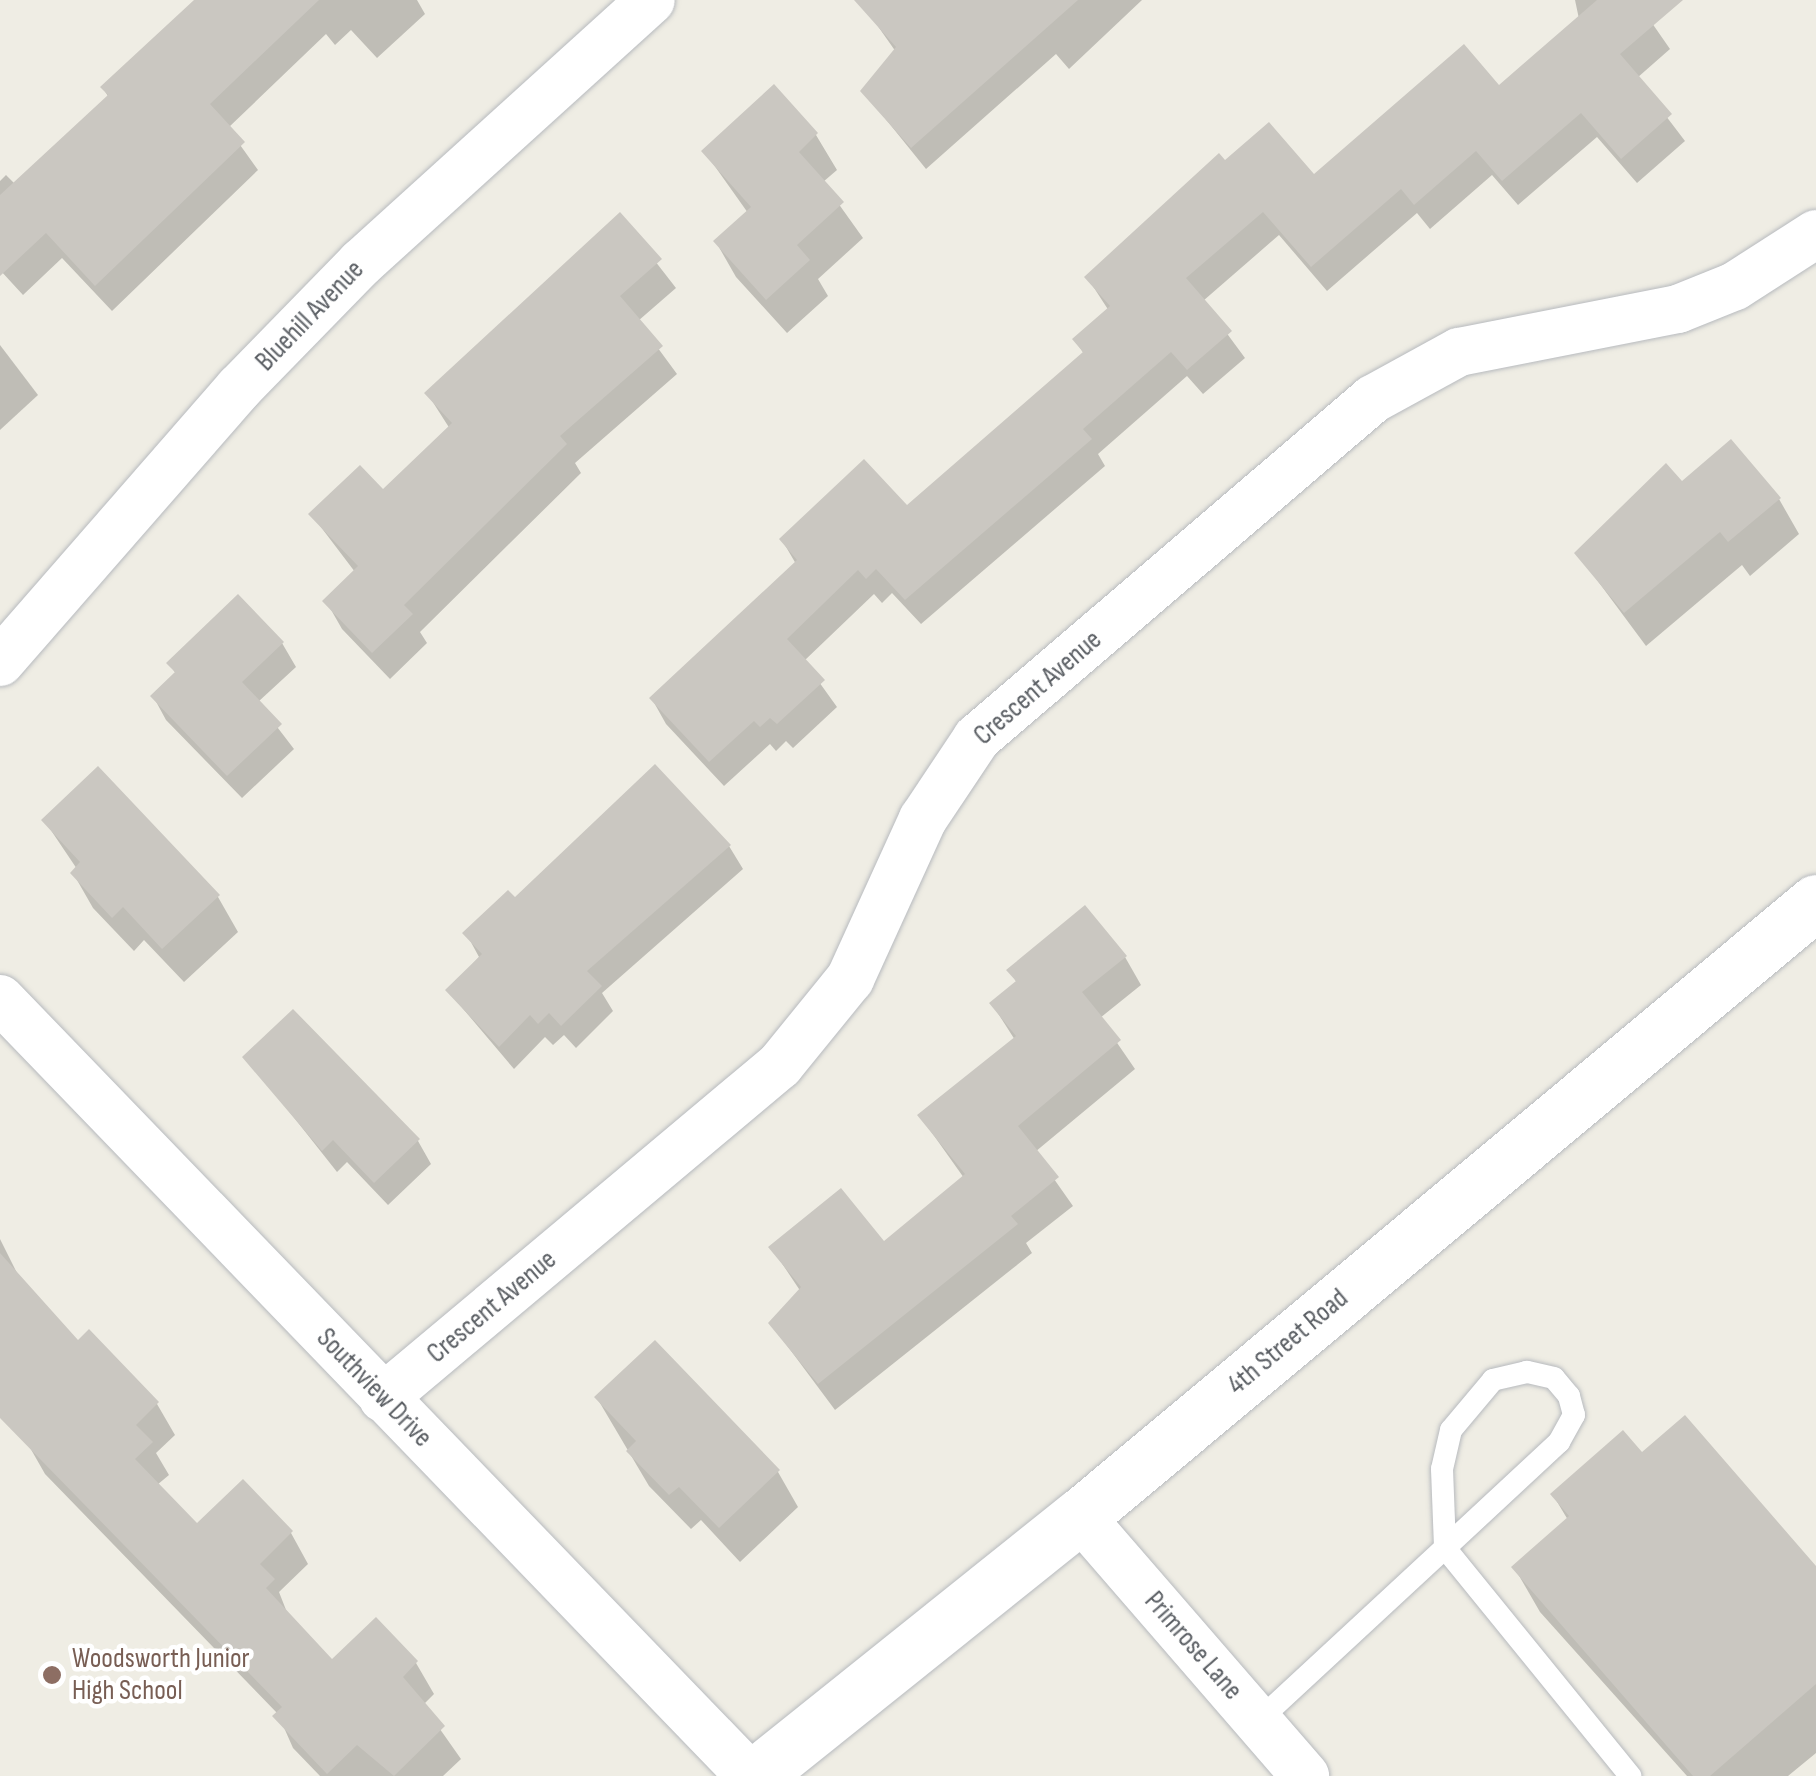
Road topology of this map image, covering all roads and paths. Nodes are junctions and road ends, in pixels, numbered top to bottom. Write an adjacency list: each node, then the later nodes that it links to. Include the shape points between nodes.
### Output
1 (651, 0): 3 (street, Bluehill Avenue, via 361,263 239,388)
2 (1816, 234): 6 (street, Crescent Avenue, via 1735,286 1678,309 1459,352 1373,399 977,738 922,819 850,979 780,1065)
3 (0, 662)
4 (1811, 916): 7 (street, 4th Street Road)
5 (0, 998): 6 (street, Southview Drive)
6 (383, 1398): 10 (street, Southview Drive)
7 (1080, 1516): 9 (street, Primrose Lane); 10 (street, 4th Street Road)
8 (1445, 1548): 8 (lane, via 1560,1442 1574,1415 1554,1378 1527,1372 1492,1380 1470,1400 1452,1430 1442,1470); 9 (lane); 12 (lane)
9 (1258, 1722): 11 (street, Primrose Lane)
10 (752, 1776)
11 (1305, 1776)
12 (1630, 1776)

